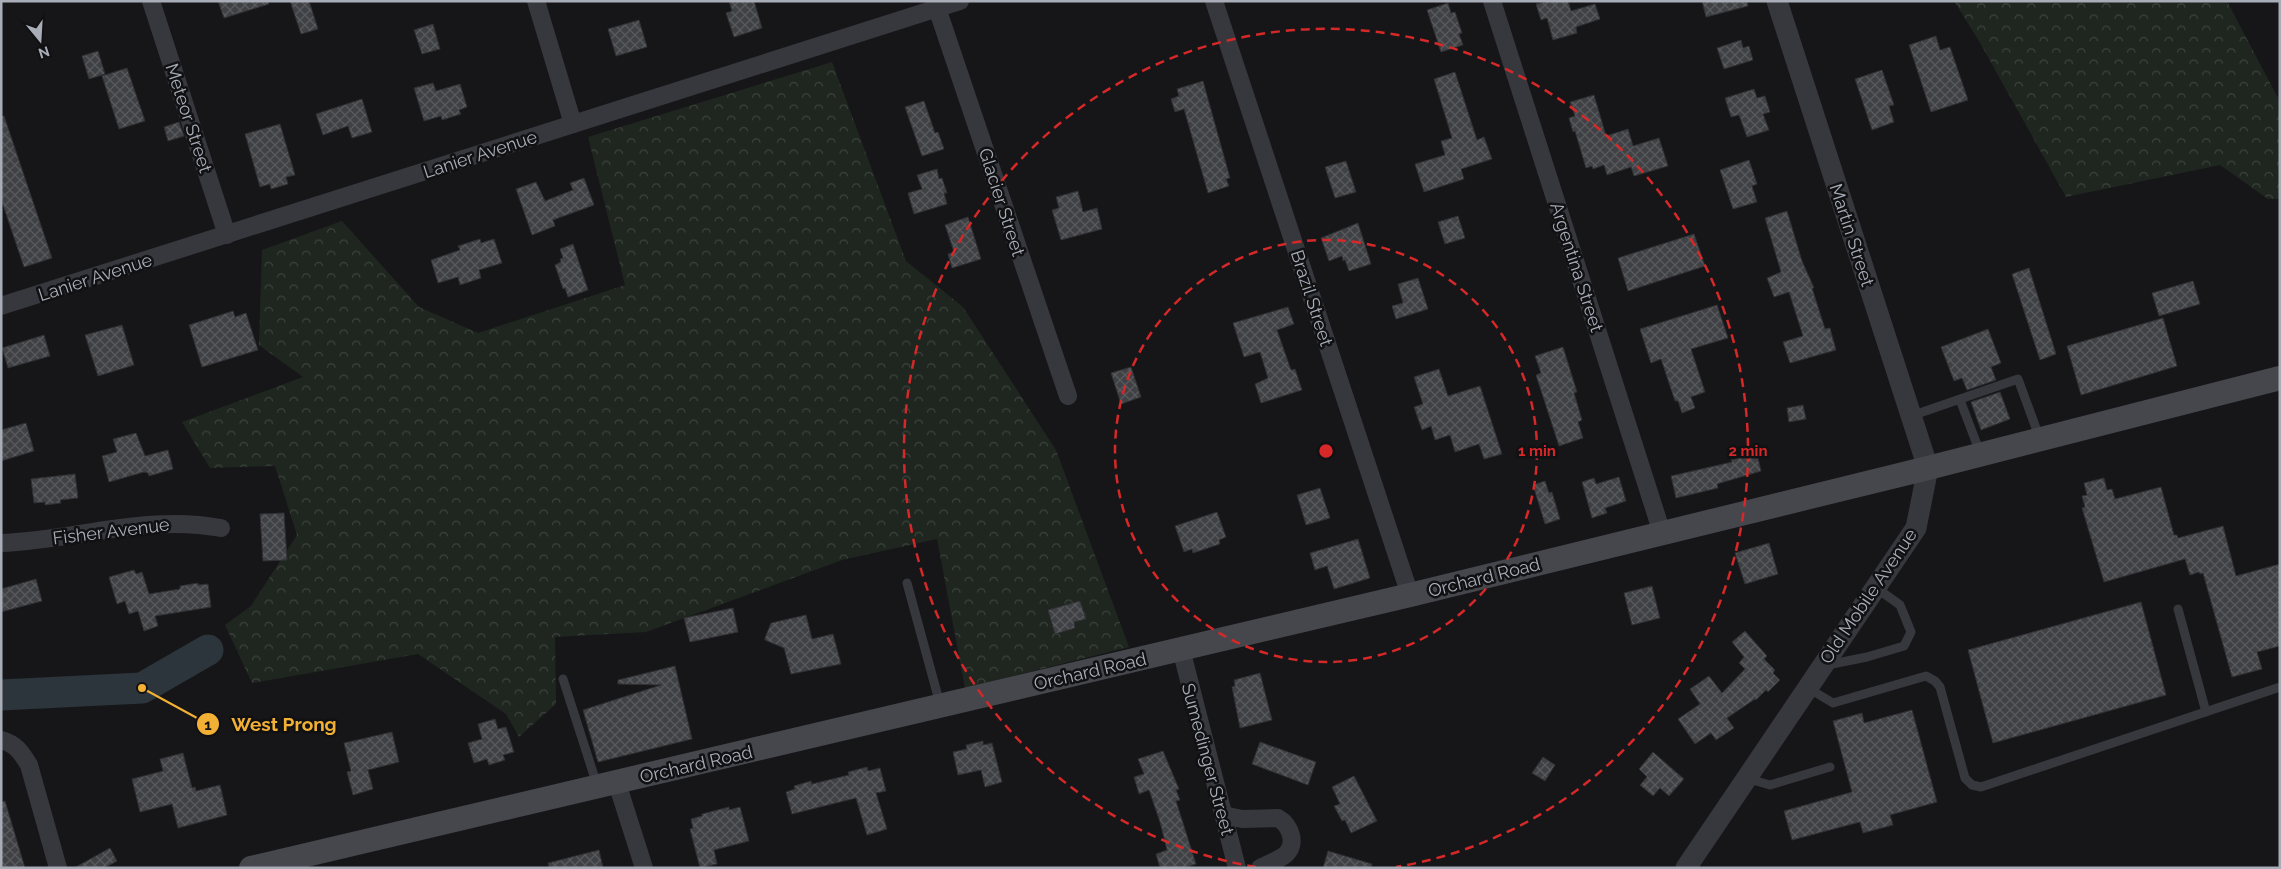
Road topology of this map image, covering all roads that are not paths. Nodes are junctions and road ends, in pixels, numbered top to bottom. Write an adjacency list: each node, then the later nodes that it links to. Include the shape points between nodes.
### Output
1 (151, 1): 9 (street, Meteor Street)
2 (536, 1): 8 (street)
3 (960, 1): 7 (street, Lanier Avenue)
4 (1214, 1): 23 (street, Brazil Street)
5 (1492, 1): 19 (street, Argentina Street)
6 (1777, 1): 14 (street, Martin Street)
7 (930, 7): 8 (street, Lanier Avenue); 12 (street, Glacier Street)
8 (573, 124): 9 (street, Lanier Avenue)
9 (227, 235): 10 (street, Lanier Avenue)
10 (1, 306)
11 (2280, 378): 15 (main road)
12 (1068, 396)
13 (1960, 400): 14 (lane); 15 (lane, via 2018,380); 16 (lane)
14 (1911, 416): 17 (street, Martin Street)
15 (2040, 440): 16 (main road)
16 (1981, 455): 17 (main road)
17 (1928, 468): 19 (main road, Orchard Road); 22 (street, Old Mobile Avenue, via 1916,528)
18 (221, 528): 20 (street, Fisher Avenue, via 177,522)
19 (1662, 534): 23 (main road, Orchard Road)
20 (1, 543)
21 (907, 584): 30 (lane)
22 (1875, 587): 26 (street, Old Mobile Avenue); 26 (lane, via 1900,605 1911,632 1904,646)
23 (1410, 595): 25 (main road, Orchard Road)
24 (2178, 609): 31 (lane)
25 (1180, 650): 30 (main road, Orchard Road); 36 (street, Sumedinger Street)
26 (1822, 666): 29 (street, Old Mobile Avenue)
27 (563, 679): 35 (lane)
28 (2280, 687): 31 (lane)
29 (1807, 688): 31 (lane, via 1833,702 1926,676 1935,681 1940,687 1965,778 1972,785 1982,787); 34 (street, Old Mobile Avenue)
30 (941, 706): 35 (main road, Orchard Road)
31 (2206, 712)
32 (1, 740): 38 (street, via 13,744 29,764)
33 (1830, 767): 34 (lane, via 1770,785)
34 (1746, 778): 37 (street, Old Mobile Avenue)
35 (607, 785): 39 (main road, Orchard Road); 40 (street)
36 (1223, 815): 41 (street, Sumedinger Street); 42 (street, via 1242,819 1278,818 1288,827 1291,834 1289,850)
37 (1689, 863)
38 (58, 868)
39 (251, 868)
40 (644, 868)
41 (1237, 868)
42 (1260, 868)

